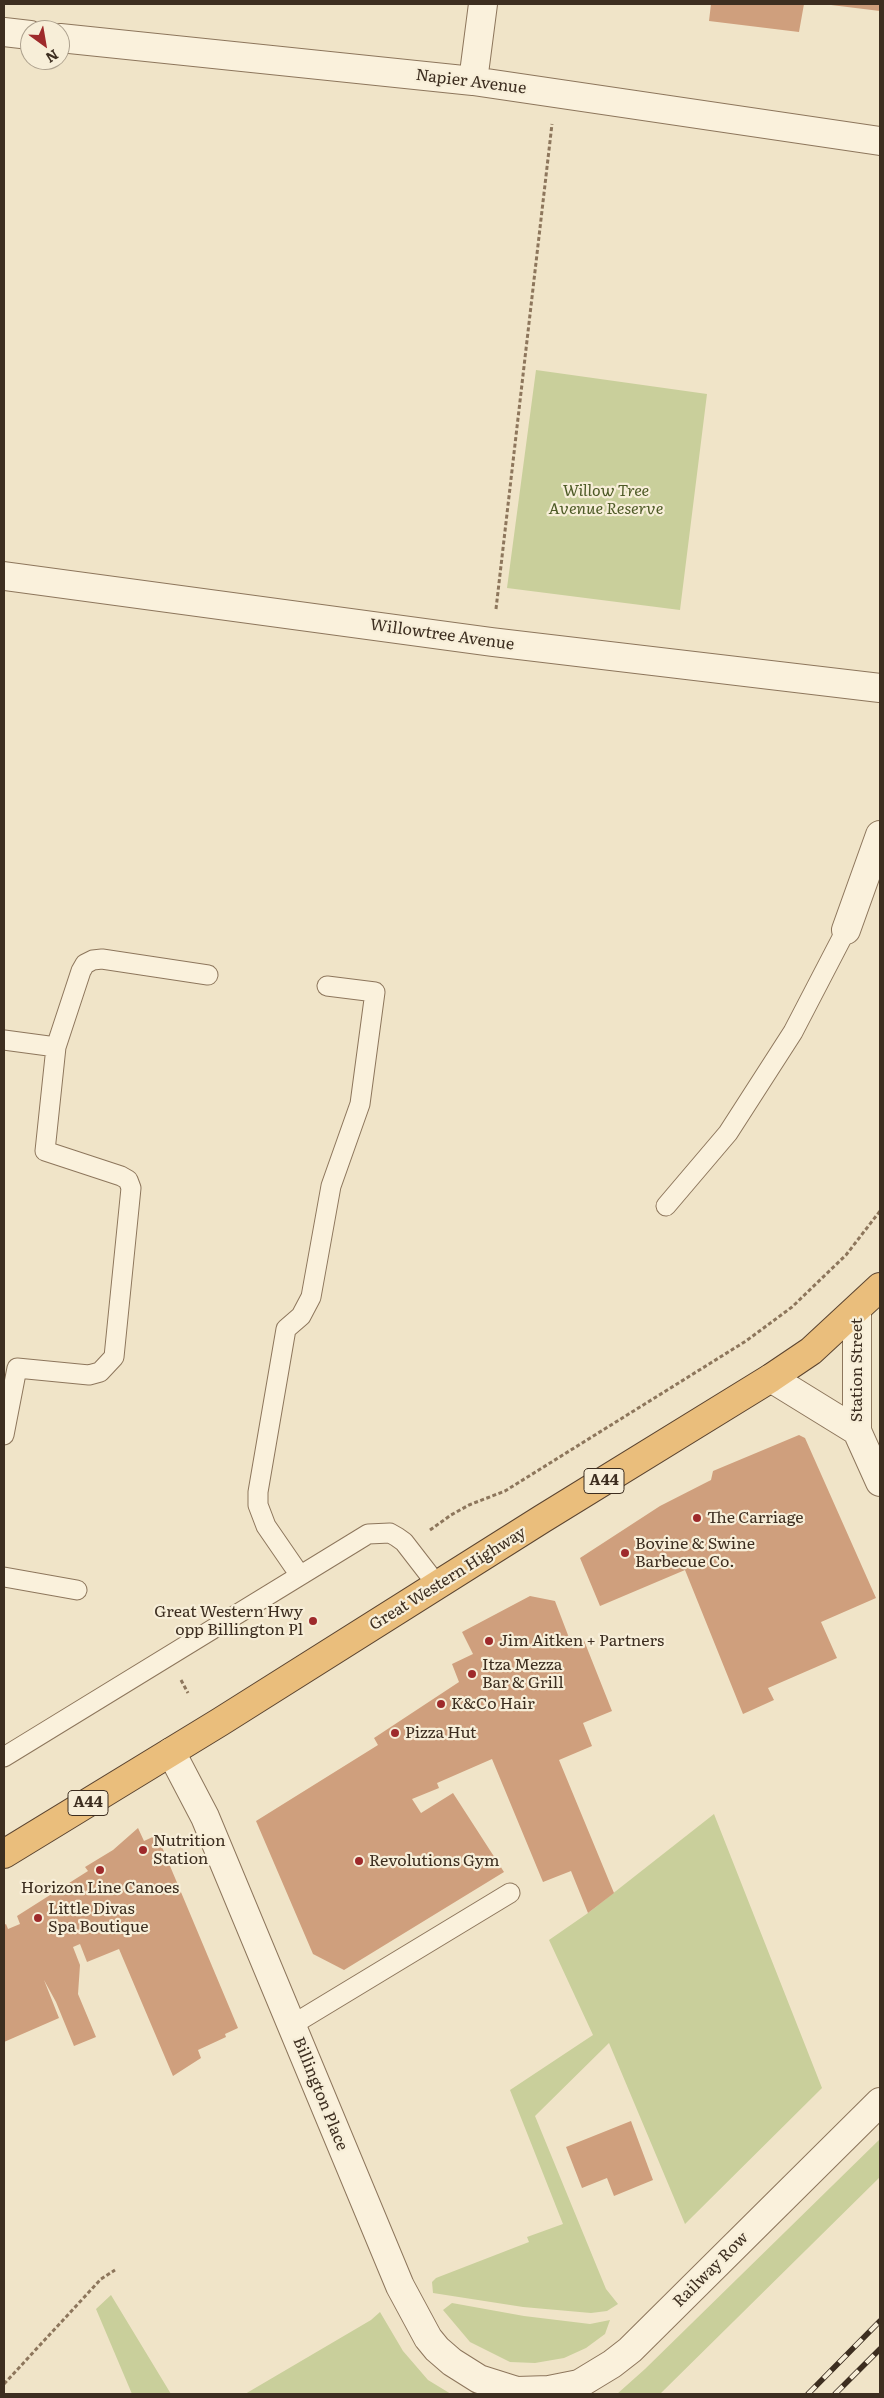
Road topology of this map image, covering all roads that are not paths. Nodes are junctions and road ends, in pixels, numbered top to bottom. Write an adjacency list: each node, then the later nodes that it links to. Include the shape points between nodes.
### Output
1 (483, 4): 5 (street)
2 (4, 32): 3 (street)
3 (20, 34)
4 (70, 39): 5 (street, Napier Avenue)
5 (473, 81): 6 (street, Napier Avenue)
6 (880, 141)
7 (4, 576): 8 (street, Willowtree Avenue, via 492,642)
8 (880, 688)
9 (880, 835): 10 (street)
10 (846, 930): 15 (lane, via 783,1048 728,1133)
11 (208, 976): 14 (lane, via 93,960 81,971)
12 (327, 986): 22 (lane, via 375,992 360,1104 331,1186 312,1297 301,1316 286,1329 258,1492 258,1505 266,1526)
13 (4, 1040): 14 (lane)
14 (56, 1047): 20 (lane, via 45,1151 121,1176 128,1180 131,1188 114,1357 100,1372 89,1376 17,1368)
15 (666, 1206)
16 (880, 1287): 17 (highway, Great Western Highway / A44)
17 (858, 1310): 18 (highway, Great Western Highway / A44, via 811,1351); 19 (street, Station Street)
18 (771, 1378): 19 (street, Station Street); 24 (highway, Great Western Highway / A44)
19 (857, 1431): 21 (street, Station Street)
20 (4, 1435)
21 (880, 1482)
22 (299, 1574): 24 (lane, via 368,1534 390,1532 404,1542); 27 (lane)
23 (4, 1577): 25 (lane)
24 (438, 1586): 26 (highway, Great Western Highway / A44)
25 (77, 1590)
26 (171, 1752): 28 (highway, Great Western Highway / A44); 30 (street, Billington Place, via 205,1817)
27 (4, 1757)
28 (4, 1854)
29 (510, 1893): 30 (lane)
30 (292, 2025): 32 (street, Billington Place, via 384,2252 428,2338 437,2349 479,2379)
31 (880, 2102): 32 (street, Railway Row, via 630,2350 579,2384 548,2390)
32 (517, 2390)

